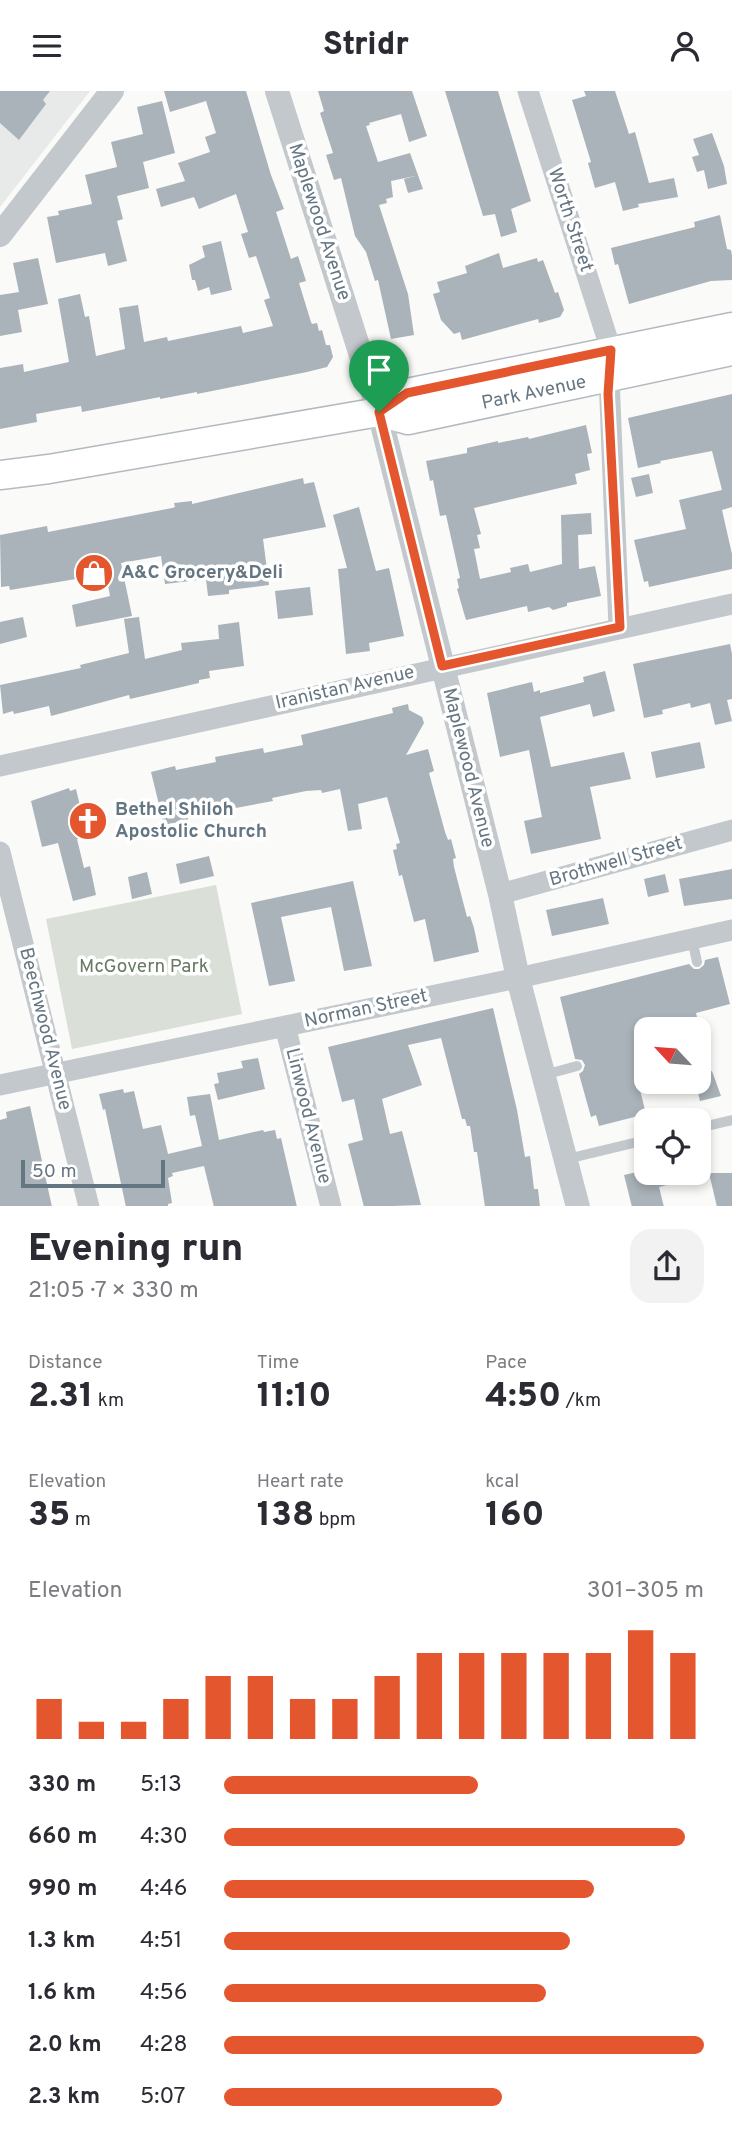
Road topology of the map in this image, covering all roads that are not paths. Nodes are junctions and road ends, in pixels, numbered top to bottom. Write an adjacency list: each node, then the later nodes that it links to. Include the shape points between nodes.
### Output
1 (112, 91): 4 (street)
2 (277, 91): 8 (street, Maplewood Avenue)
3 (528, 91): 7 (street, Worth Street)
4 (0, 235)
5 (732, 327): 7 (main road, Park Avenue)
6 (732, 351): 7 (main road, Park Avenue)
7 (610, 363): 8 (main road, Park Avenue, via 408,420); 13 (street, Worth Street)
8 (379, 412): 9 (main road, Park Avenue); 14 (street, Maplewood Avenue)
9 (49, 469): 10 (main road, Park Avenue); 11 (main road, Park Avenue)
10 (0, 475)
11 (0, 495)
12 (732, 604): 13 (street, Iranistan Avenue)
13 (620, 627): 14 (street, Iranistan Avenue)
14 (442, 666): 15 (street, Iranistan Avenue); 18 (street, Maplewood Avenue)
15 (0, 766)
16 (732, 830): 18 (street, Brothwell Street)
17 (0, 852): 25 (street, Beechwood Avenue)
18 (500, 894): 22 (street, Maplewood Avenue)
19 (732, 930): 20 (street, Norman Street)
20 (692, 939): 21 (lane); 22 (street, Norman Street)
21 (696, 962)
22 (518, 978): 23 (street, Norman Street); 26 (street, Maplewood Avenue)
23 (285, 1026): 25 (street, Norman Street); 33 (street, Linwood Avenue)
24 (577, 1066): 26 (lane)
25 (56, 1073): 27 (street, Norman Street); 32 (street, Beechwood Avenue)
26 (544, 1075): 31 (street, Maplewood Avenue)
27 (0, 1084)
28 (732, 1120): 29 (lane)
29 (711, 1125)
30 (634, 1143): 31 (lane)
31 (566, 1159): 34 (street, Maplewood Avenue)
32 (89, 1206)
33 (331, 1206)
34 (578, 1206)

